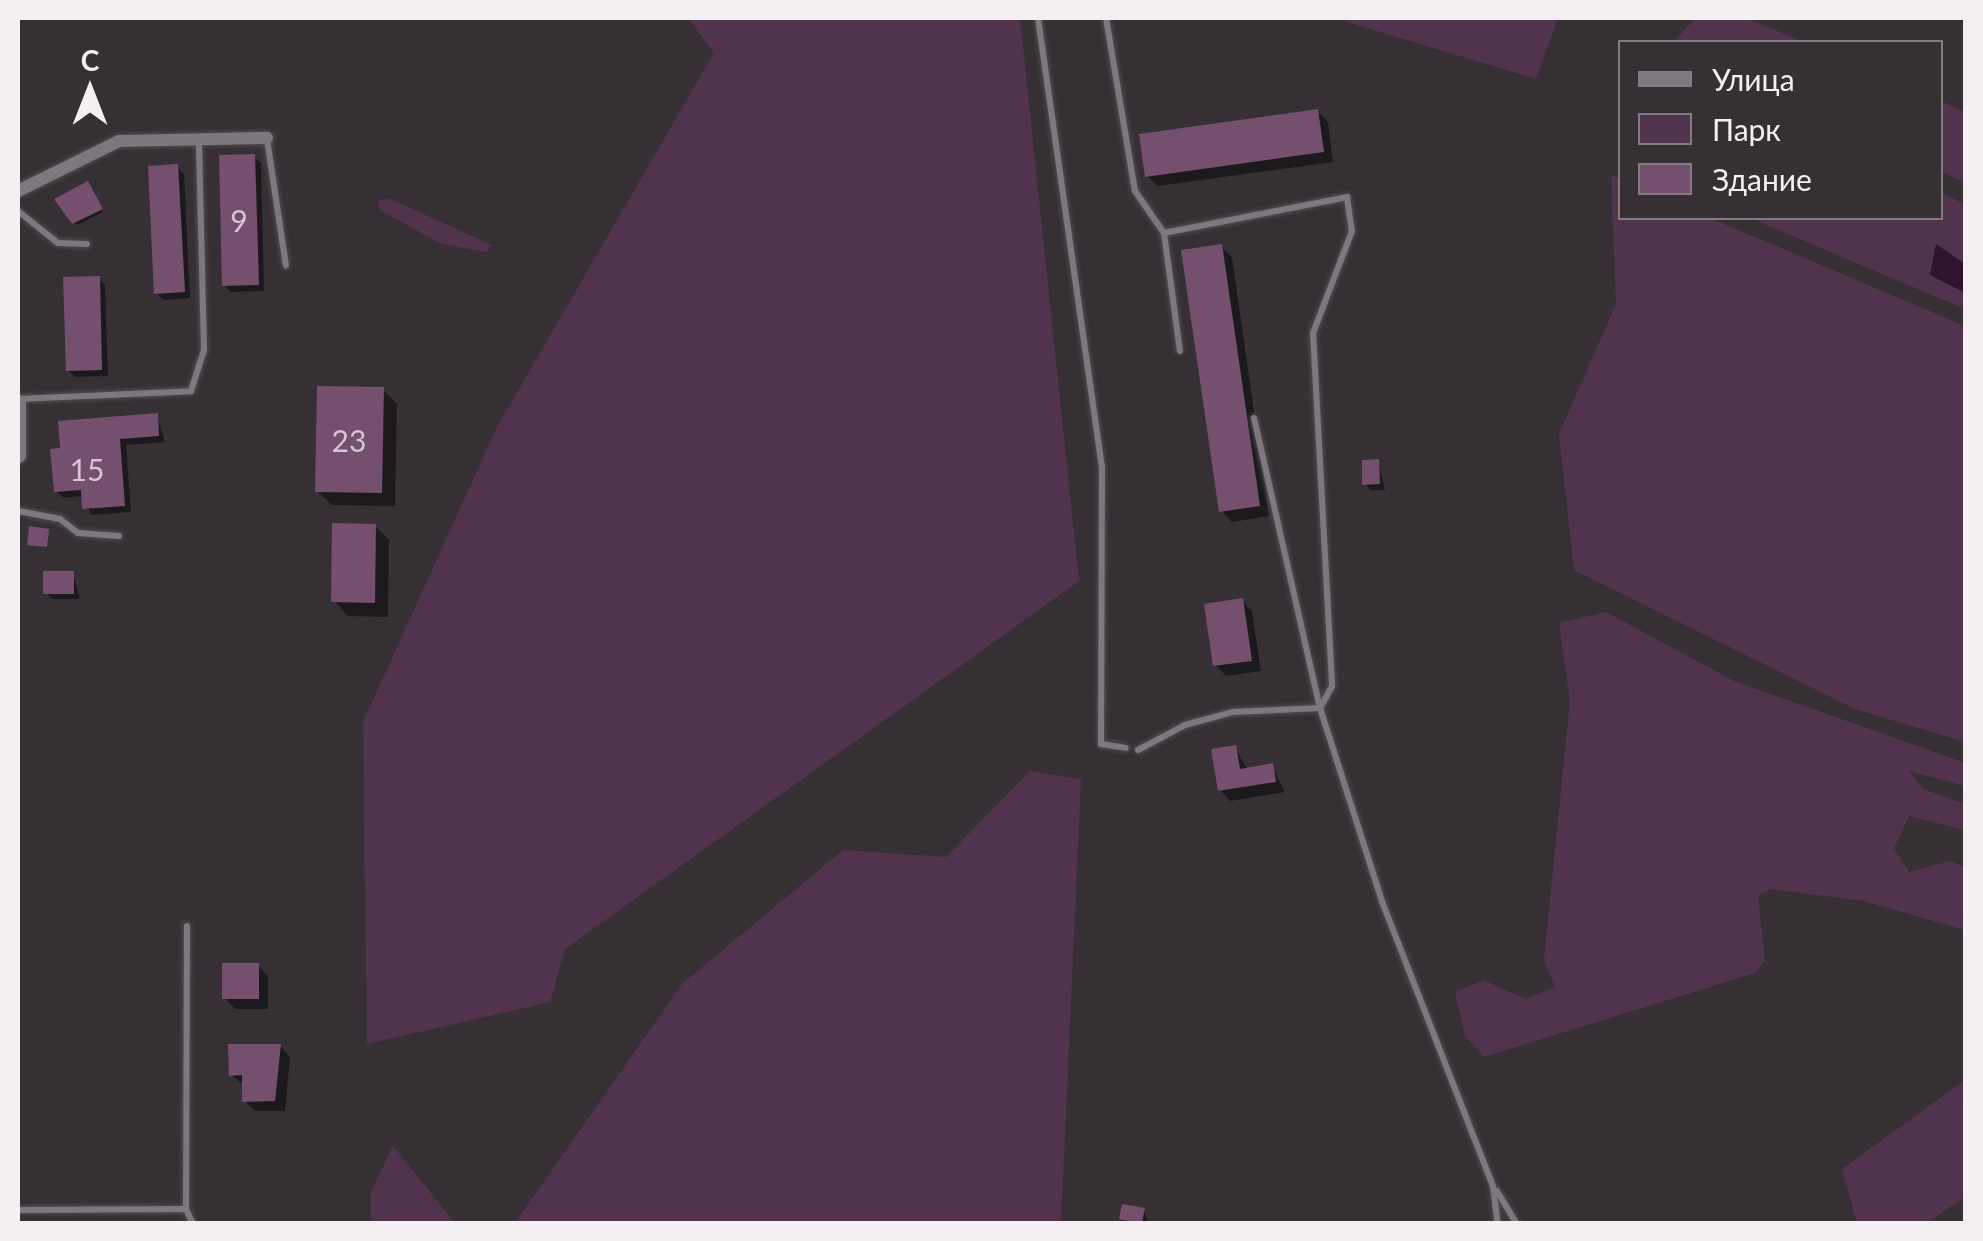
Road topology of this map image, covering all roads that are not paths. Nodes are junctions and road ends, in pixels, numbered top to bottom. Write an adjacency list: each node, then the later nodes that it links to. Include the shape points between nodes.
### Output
1 (1038, 18): 17 (lane, via 1102,465 1102,744)
2 (1106, 18): 7 (lane, via 1135,190)
3 (198, 137): 4 (street); 5 (street, via 119,141); 11 (lane, via 204,350 191,390)
4 (267, 138): 9 (lane)
5 (18, 191)
6 (18, 210): 8 (lane, via 58,243)
7 (1164, 233): 10 (lane); 16 (lane, via 1347,197 1352,231 1313,334 1332,686)
8 (87, 244)
9 (286, 266)
10 (1180, 351)
11 (18, 401): 13 (street)
12 (1254, 418): 16 (lane)
13 (18, 455)
14 (18, 510): 15 (lane, via 60,518 78,533)
15 (119, 536)
16 (1320, 708): 18 (lane, via 1234,712 1185,725); 20 (lane, via 1383,904)
17 (1126, 748)
18 (1138, 750)
19 (187, 926): 21 (lane)
20 (1494, 1186): 24 (lane); 25 (lane)
21 (186, 1208): 22 (lane); 23 (lane)
22 (18, 1210)
23 (193, 1224)
24 (1498, 1224)
25 (1517, 1224)

